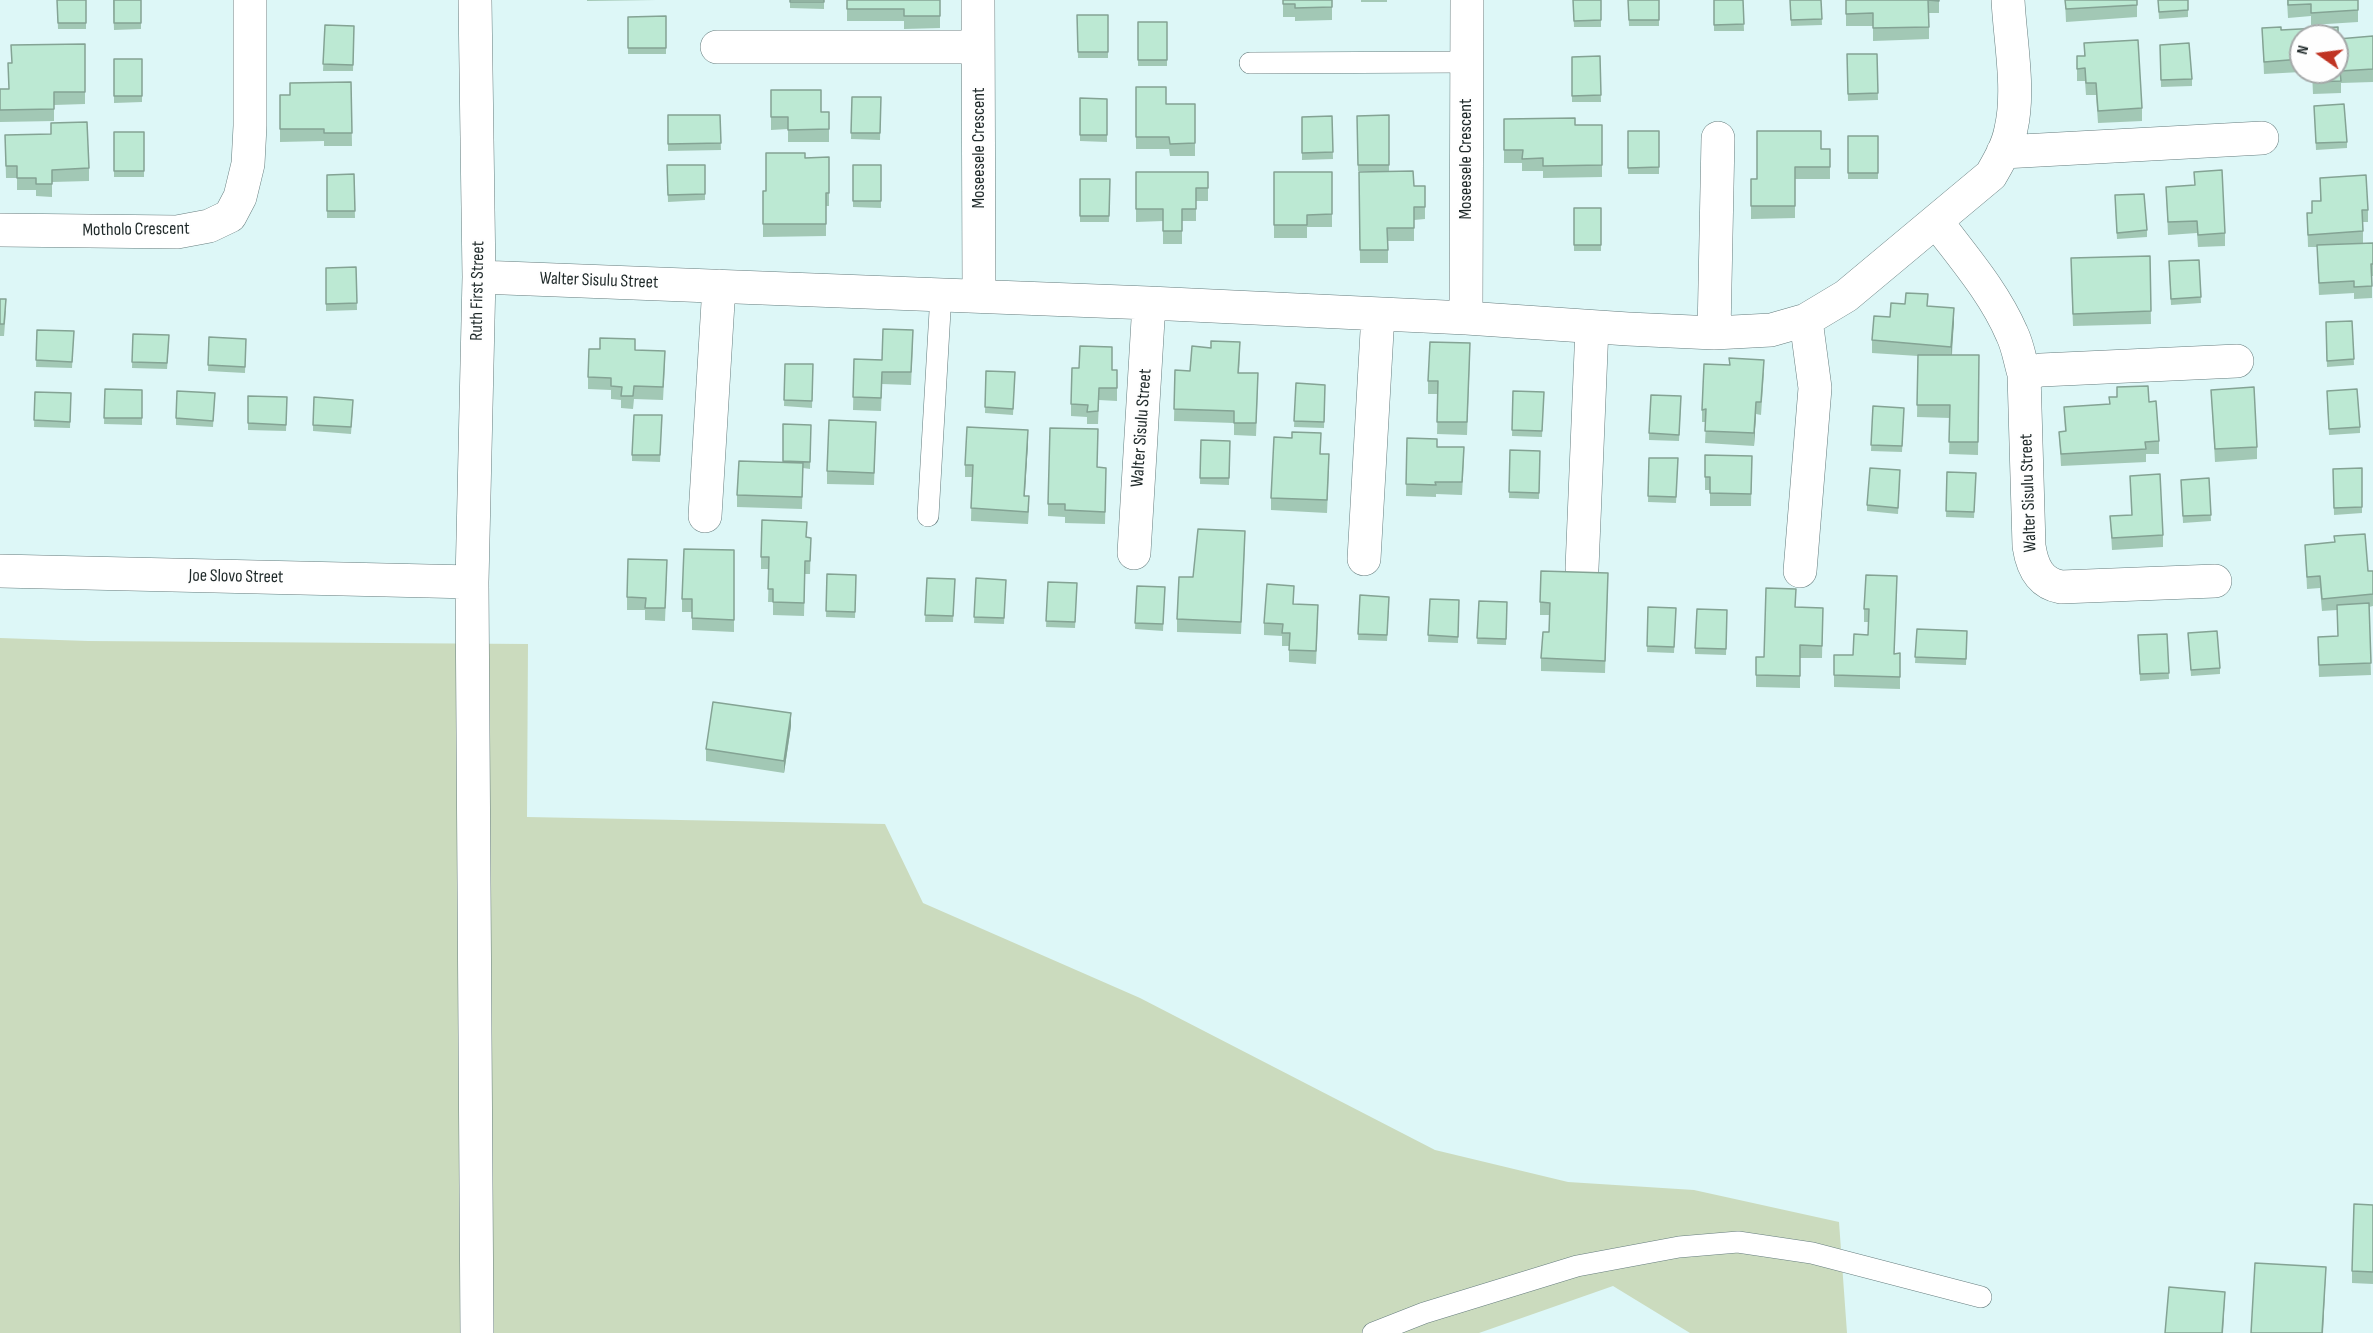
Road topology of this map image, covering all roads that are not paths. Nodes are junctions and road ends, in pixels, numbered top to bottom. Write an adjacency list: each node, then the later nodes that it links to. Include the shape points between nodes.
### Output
1 (250, 0): 14 (street, Motholo Crescent, via 248,164 240,197 230,216 209,226 177,232)
2 (475, 0): 15 (street, Ruth First Street)
3 (978, 0): 7 (street, Moseesele Crescent)
4 (1467, 0): 8 (street, Moseesele Crescent)
5 (2008, 0): 12 (street, Walter Sisulu Street, via 2014,101)
6 (717, 47): 7 (street)
7 (978, 47): 18 (street, Moseesele Crescent)
8 (1467, 62): 9 (lane); 21 (street, Moseesele Crescent)
9 (1250, 63)
10 (1718, 138): 24 (street)
11 (2262, 138): 12 (street)
12 (2003, 152): 13 (street, Walter Sisulu Street, via 1990,175)
13 (1936, 221): 22 (street, Walter Sisulu Street, via 1846,296); 26 (street, Walter Sisulu Street, via 1995,300 2013,335)
14 (0, 230)
15 (479, 277): 16 (street, Walter Sisulu Street); 35 (street, Ruth First Street)
16 (719, 286): 17 (street, Walter Sisulu Street); 27 (street)
17 (941, 294): 18 (street, Walter Sisulu Street); 28 (lane)
18 (979, 295): 19 (street, Walter Sisulu Street)
19 (1149, 303): 20 (street, Walter Sisulu Street); 29 (street, Walter Sisulu Street)
20 (1378, 314): 21 (street, Walter Sisulu Street); 30 (street)
21 (1466, 318): 23 (street, Walter Sisulu Street)
22 (1806, 320): 24 (street, Walter Sisulu Street, via 1772,330); 33 (street, via 1815,387)
23 (1592, 327): 24 (street, Walter Sisulu Street); 31 (street)
24 (1714, 333)
25 (2237, 361): 26 (street)
26 (2024, 374): 34 (street, Walter Sisulu Street, via 2029,546 2041,577 2050,585 2061,587)
27 (705, 516)
28 (928, 516)
29 (1134, 553)
30 (1364, 560)
31 (1582, 567)
32 (0, 571): 35 (street, Joe Slovo Street)
33 (1800, 571)
34 (2215, 581)
35 (471, 582): 37 (street, Ruth First Street)
36 (1981, 1297): 38 (lane, via 1812,1254 1738,1242 1680,1247 1576,1266 1424,1313)
37 (477, 1333)
38 (1373, 1333)

